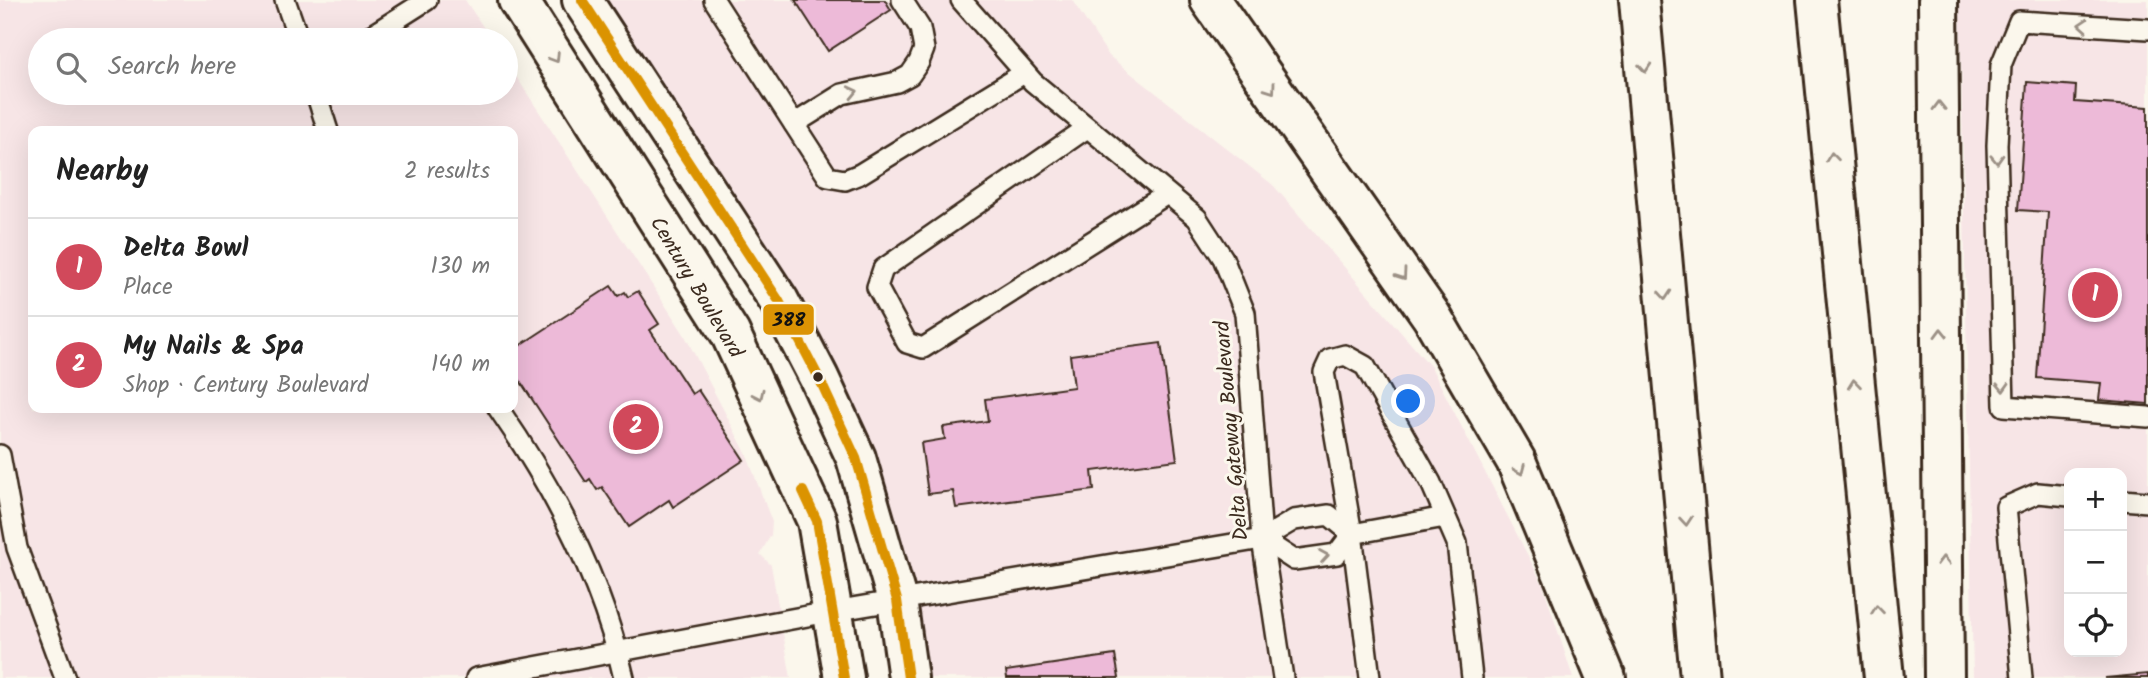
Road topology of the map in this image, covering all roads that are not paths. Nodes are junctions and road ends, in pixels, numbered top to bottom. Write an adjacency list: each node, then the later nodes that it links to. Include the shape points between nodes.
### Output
1 (285, 0): 12 (lane)
2 (426, 0): 13 (lane)
3 (518, 0): 31 (main road, Century Boulevard, one-way to 31, via 730,333 817,521)
4 (582, 0): 30 (main road, via 779,301 856,458)
5 (714, 0): 17 (lane)
6 (902, 0): 17 (lane, one-way to 6, via 842,94 910,75 923,49 920,28)
7 (961, 0): 15 (lane, Delta Gateway Boulevard)
8 (1209, 0): 41 (main road, one-way to 41, via 1432,317 1516,461)
9 (1639, 0): 42 (main road, one-way to 42)
10 (1817, 0): 43 (main road, one-way to 10)
11 (1938, 0): 44 (main road, one-way to 11)
12 (295, 28)
13 (383, 28)
14 (2148, 29): 22 (lane, one-way to 22, via 2019,21 2001,65 1997,145 2004,406)
15 (1024, 72): 17 (lane, via 845,180 828,177); 19 (lane, Delta Gateway Boulevard)
16 (320, 105): 18 (lane)
17 (794, 124)
18 (326, 126)
19 (1087, 128): 20 (lane, Delta Gateway Boulevard); 20 (lane, via 883,269 877,287 907,343 923,348)
20 (1167, 194): 29 (lane, Delta Gateway Boulevard, via 1197,218 1223,258 1245,313)
21 (501, 413): 32 (lane, via 533,460 589,573)
22 (2148, 417)
23 (0, 455): 33 (lane, via 17,548)
24 (2064, 496): 45 (lane, via 2038,493 2006,507)
25 (2127, 500): 26 (lane)
26 (2148, 502)
27 (1445, 517): 28 (lane); 28 (lane, via 1365,366 1345,355 1330,359 1324,372); 40 (lane, via 1457,543)
28 (1352, 534): 29 (lane, via 1329,515 1294,520); 29 (lane, one-way to 28, via 1294,560 1337,554); 39 (lane)
29 (1262, 539): 30 (lane); 38 (lane, Delta Gateway Boulevard)
30 (897, 600): 31 (lane); 37 (main road)
31 (834, 611): 32 (lane); 36 (main road, Century Boulevard)
32 (617, 651): 34 (lane); 35 (lane)
33 (65, 678)
34 (476, 678)
35 (624, 678)
36 (844, 678)
37 (908, 678)
38 (1283, 678)
39 (1370, 678)
40 (1472, 678)
41 (1606, 678)
42 (1700, 678)
43 (1884, 678)
44 (1944, 678)
45 (2022, 678)

